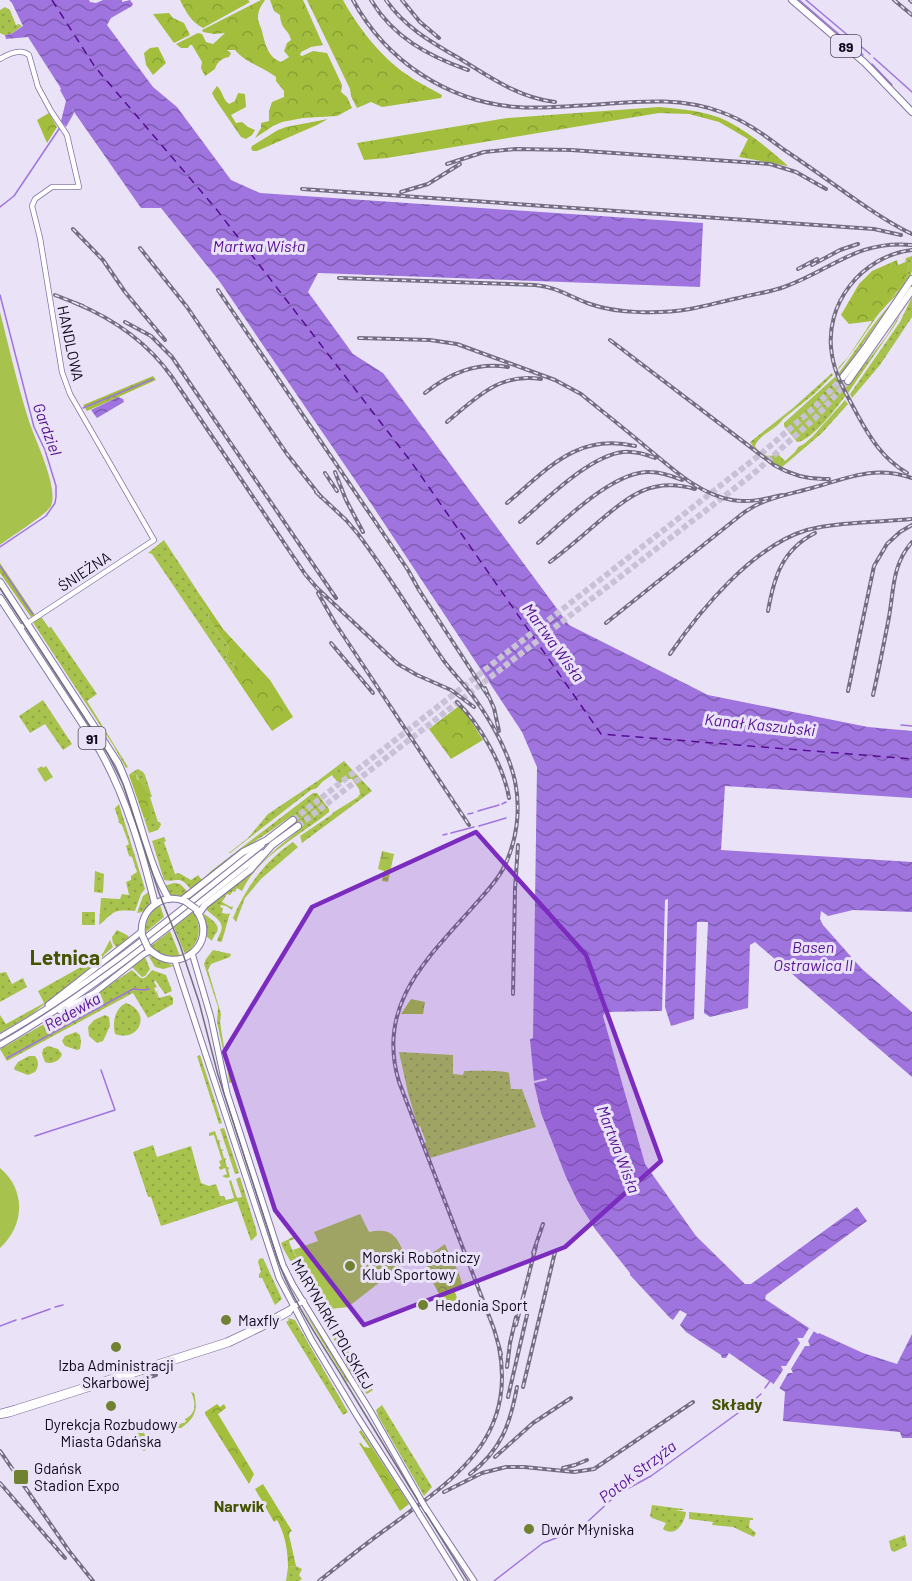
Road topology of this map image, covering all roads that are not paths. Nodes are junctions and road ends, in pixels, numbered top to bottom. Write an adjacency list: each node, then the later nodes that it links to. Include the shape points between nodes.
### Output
1 (792, 0): 3 (main road, 89, via 865,63)
2 (0, 59): 6 (street, HANDLOWA, via 27,52 38,87 68,140 79,187 52,188 33,203 62,372 66,387)
3 (912, 112)
4 (912, 279): 5 (main road, via 845,379 868,355)
5 (912, 290)
6 (154, 540): 9 (street, ŚNIEŻNA)
7 (0, 582): 9 (main road, 91)
8 (0, 598): 10 (main road, 91)
9 (27, 623): 10 (street, ŚNIEŻNA); 13 (main road, 91, via 118,763)
10 (20, 628): 15 (main road, 91, via 113,774)
11 (295, 823): 12 (main road)
12 (270, 843): 14 (main road, via 243,852); 16 (main road, via 250,870); 21 (main road); 22 (main road, via 103,970)
13 (169, 898): 14 (main road); 15 (main road)
14 (183, 901): 16 (main road, bridge)
15 (155, 904): 17 (main road, via 145,915)
16 (197, 911): 19 (main road, via 203,934)
17 (142, 934): 18 (main road, bridge); 22 (main road)
18 (149, 949): 20 (main road, via 163,959); 21 (main road, via 89,996)
19 (192, 953): 20 (main road); 23 (main road, MARYNARKI POLSKIEJ)
20 (175, 960): 24 (main road, MARYNARKI POLSKIEJ)
21 (55, 1012): 26 (main road)
22 (28, 1021): 25 (main road)
23 (208, 1028): 24 (main road); 27 (main road, MARYNARKI POLSKIEJ)
24 (198, 1031): 28 (main road, MARYNARKI POLSKIEJ)
25 (0, 1037)
26 (0, 1045)
27 (227, 1093): 28 (main road); 29 (main road, MARYNARKI POLSKIEJ)
28 (219, 1096): 30 (main road, MARYNARKI POLSKIEJ)
29 (236, 1120): 30 (main road); 31 (main road, MARYNARKI POLSKIEJ)
30 (227, 1123): 32 (main road, MARYNARKI POLSKIEJ)
31 (257, 1185): 32 (main road); 33 (main road, MARYNARKI POLSKIEJ)
32 (249, 1188): 34 (main road, MARYNARKI POLSKIEJ)
33 (276, 1243): 34 (main road); 35 (main road, MARYNARKI POLSKIEJ, via 288,1276)
34 (267, 1245): 36 (main road, MARYNARKI POLSKIEJ)
35 (304, 1301): 36 (street); 39 (main road, MARYNARKI POLSKIEJ, bridge, via 427,1510)
36 (293, 1307): 37 (street, via 219,1345); 38 (main road, MARYNARKI POLSKIEJ, bridge)
37 (0, 1414)
38 (461, 1581)
39 (474, 1581)

